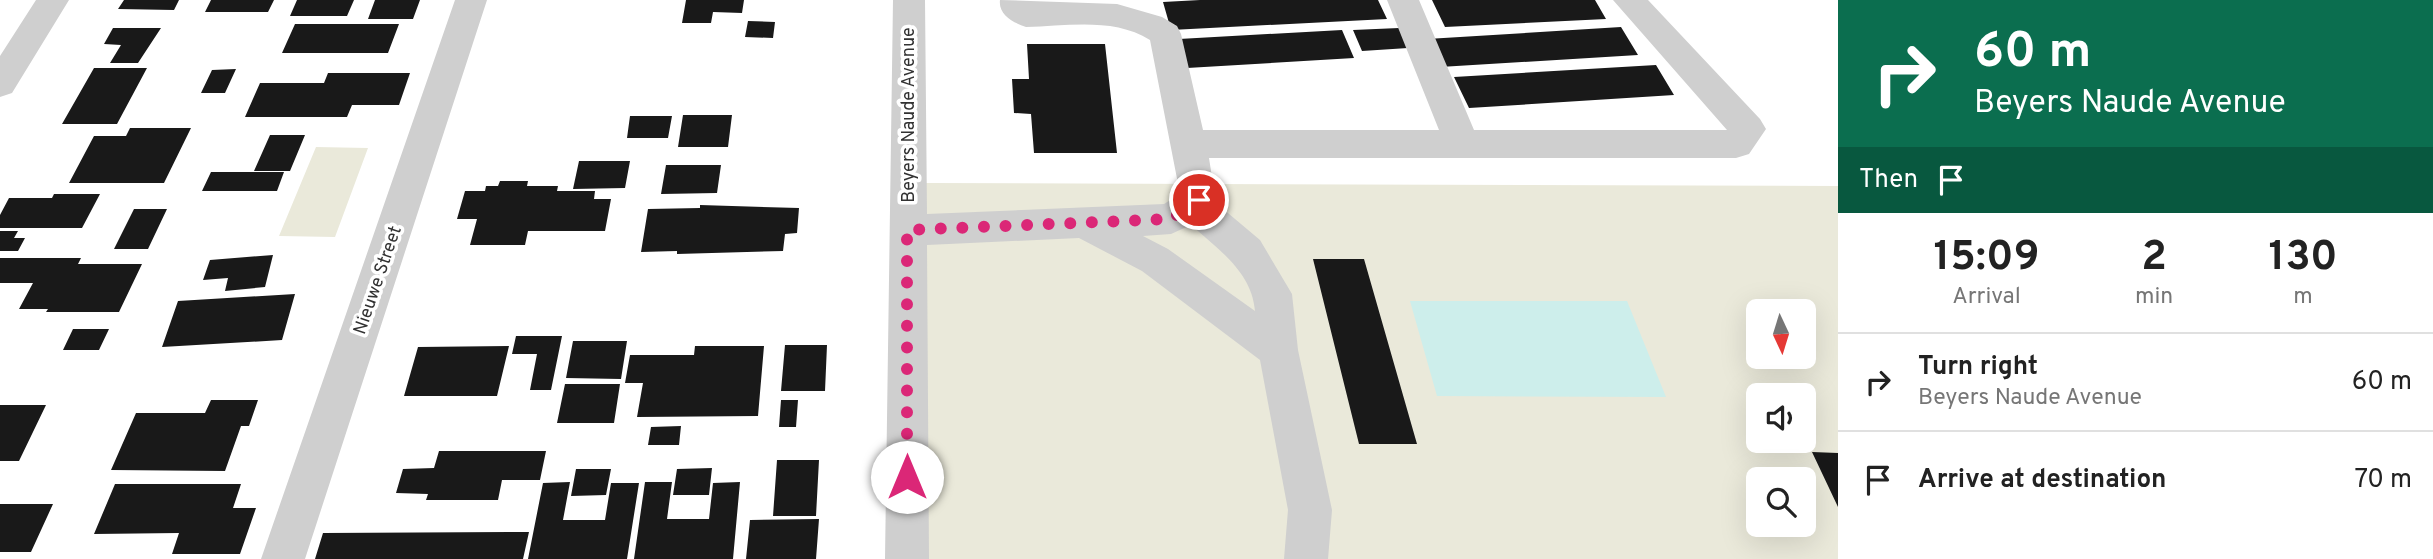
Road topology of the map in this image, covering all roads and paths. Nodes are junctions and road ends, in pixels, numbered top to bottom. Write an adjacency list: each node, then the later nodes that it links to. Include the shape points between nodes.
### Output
1 (53, 0): 7 (street)
2 (471, 0): 14 (street, Nieuwe Street)
3 (909, 0): 12 (street, Beyers Naude Avenue)
4 (1016, 0): 9 (street, via 1015,5 1026,15 1129,17 1164,34)
5 (1403, 0): 8 (street)
6 (1629, 0): 8 (street, via 1748,129 1736,144)
7 (0, 84)
8 (1462, 143): 9 (street)
9 (1188, 144): 10 (street)
10 (1196, 202): 11 (street, Beyers Naude Avenue, via 1171,219); 13 (street, via 1247,251 1273,294)
11 (1082, 222): 12 (street, Beyers Naude Avenue); 13 (street, via 1155,260)
12 (907, 230): 15 (street, Beyers Naude Avenue)
13 (1278, 350): 16 (street, via 1310,510)
14 (283, 559)
15 (906, 559)
16 (1306, 559)

